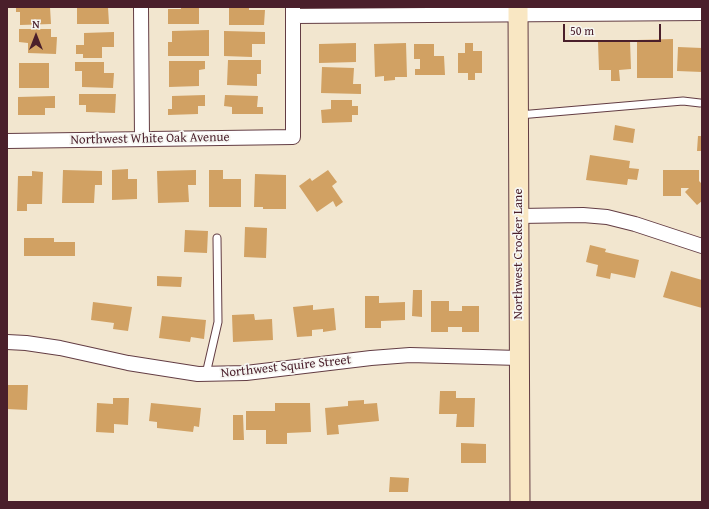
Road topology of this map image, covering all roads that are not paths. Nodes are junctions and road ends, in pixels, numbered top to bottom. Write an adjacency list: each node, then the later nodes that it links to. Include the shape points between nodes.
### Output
1 (141, 7): 7 (street)
2 (518, 10): 3 (street); 4 (street); 6 (street, Northwest Crocker Lane)
3 (294, 12): 7 (street, Northwest White Oak Avenue, via 293,137)
4 (702, 13)
5 (700, 103): 6 (lane, via 683,101)
6 (518, 116): 9 (street, Northwest Crocker Lane)
7 (142, 139): 8 (street, Northwest White Oak Avenue)
8 (7, 141)
9 (519, 216): 11 (street, via 607,217); 13 (street, Northwest Crocker Lane)
10 (217, 238): 14 (lane, via 218,322)
11 (702, 246)
12 (7, 342): 14 (street, Northwest Squire Street, via 53,347 128,363)
13 (519, 358): 14 (street, Northwest Squire Street, via 410,355 246,373); 15 (street, Northwest Crocker Lane)
14 (206, 374)
15 (520, 502)

